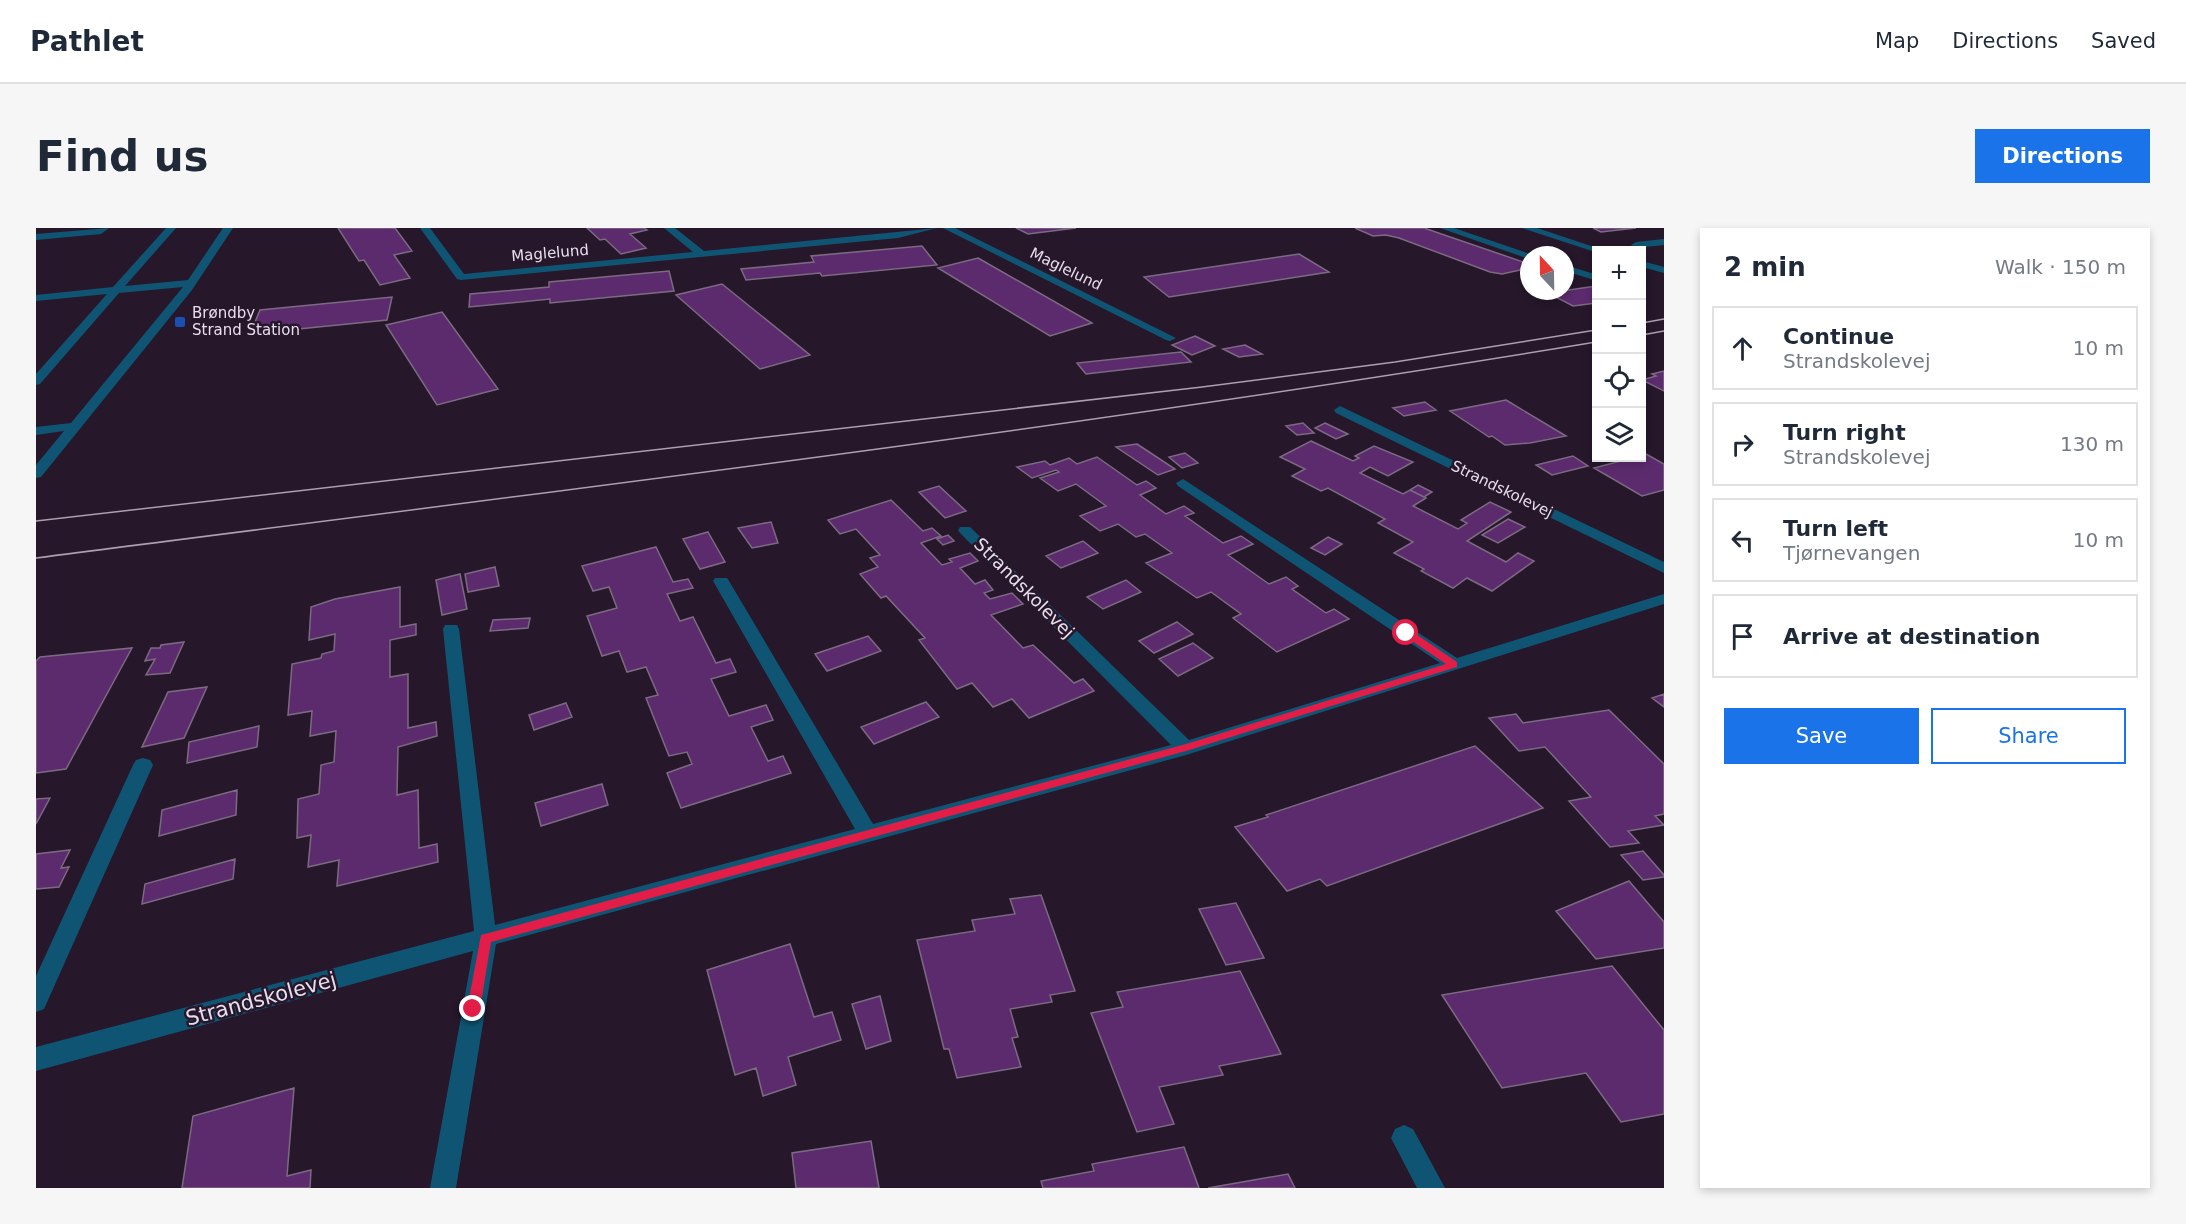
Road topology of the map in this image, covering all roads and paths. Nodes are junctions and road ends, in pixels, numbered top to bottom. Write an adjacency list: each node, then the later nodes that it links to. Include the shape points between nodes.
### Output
1 (104, 228): 10 (street)
2 (171, 228): 21 (street)
3 (228, 228): 20 (street)
4 (425, 228): 15 (street, Maglelund, via 461,277)
5 (669, 228): 15 (street)
6 (932, 228): 15 (street, Maglelund, via 898,235)
7 (948, 228): 26 (street, Maglelund)
8 (1445, 228): 14 (street)
9 (1527, 228): 13 (street)
10 (36, 237)
11 (1664, 242): 12 (street)
12 (1636, 245)
13 (1592, 248)
14 (1520, 253)
15 (702, 254)
16 (1646, 265): 17 (street)
17 (1664, 270)
18 (1574, 271): 19 (street)
19 (1592, 275)
20 (191, 283): 21 (street); 22 (street)
21 (118, 289): 23 (street); 24 (street)
22 (183, 294): 24 (street); 30 (street)
23 (36, 298)
24 (108, 300): 25 (street); 27 (street)
25 (36, 308)
26 (1170, 338)
27 (36, 381)
28 (1340, 410): 35 (street, Strandskolevej)
29 (36, 425): 30 (street)
30 (76, 426): 31 (street); 32 (street)
31 (36, 430)
32 (36, 474)
33 (1183, 483): 39 (street)
34 (965, 530): 40 (street, Strandskolevej)
35 (1664, 568)
36 (721, 581): 42 (street)
37 (1664, 599): 39 (street, Strandskolevej)
38 (451, 629): 43 (street)
39 (1454, 664): 40 (street, Strandskolevej)
40 (1186, 747): 42 (street, Strandskolevej)
41 (142, 765): 44 (street)
42 (869, 835): 43 (street, Strandskolevej)
43 (486, 938): 45 (street, Strandskolevej); 47 (street)
44 (36, 1001)
45 (36, 1059)
46 (1404, 1138): 48 (street)
47 (443, 1188)
48 (1432, 1188)

